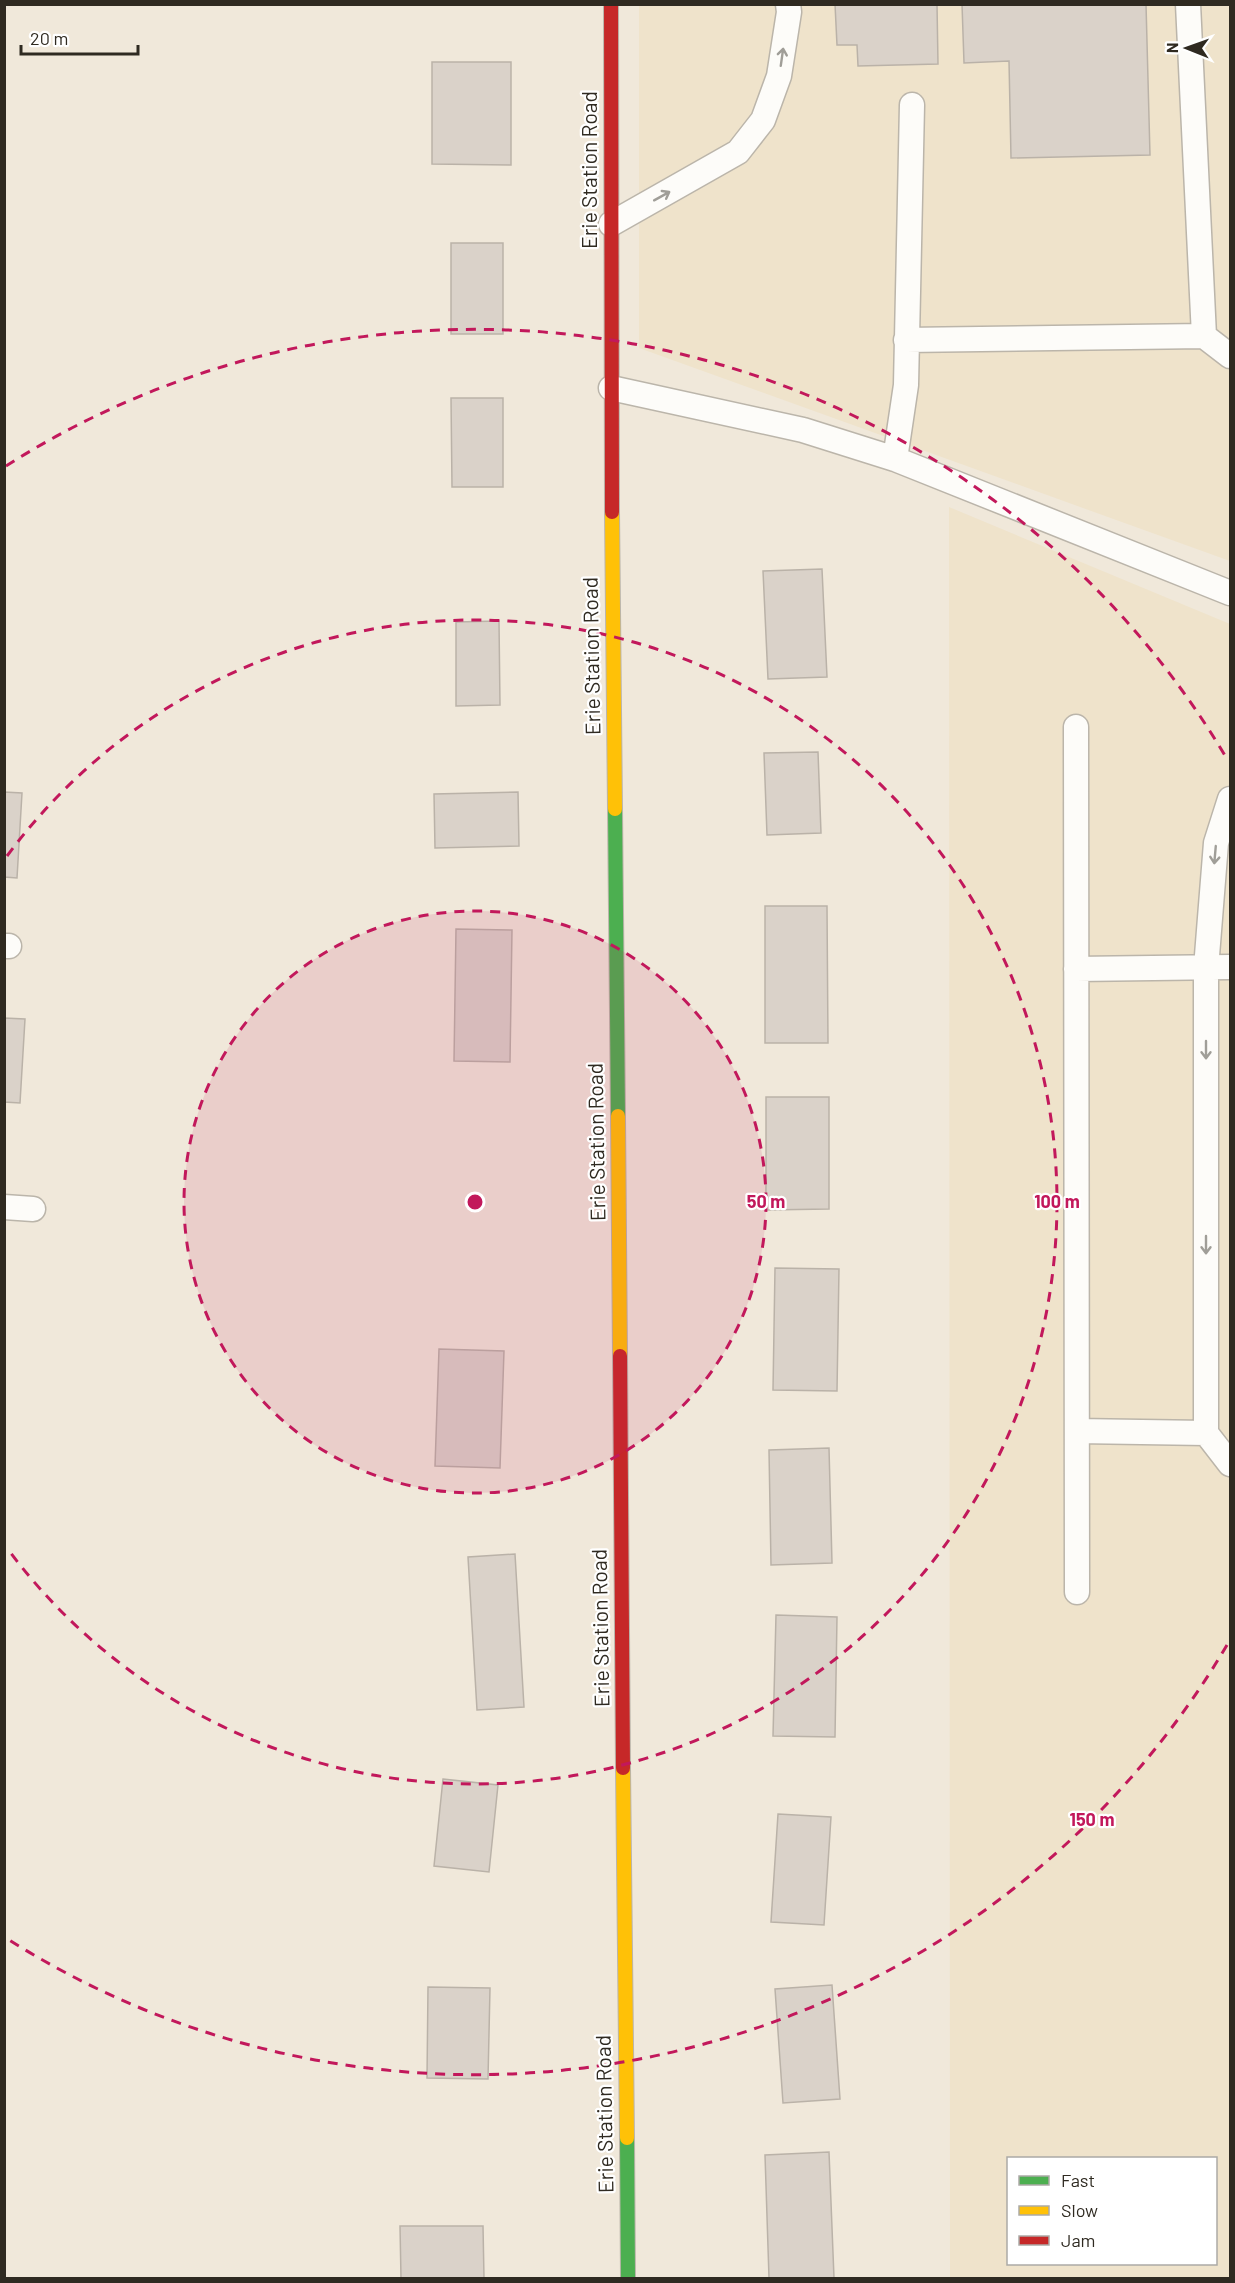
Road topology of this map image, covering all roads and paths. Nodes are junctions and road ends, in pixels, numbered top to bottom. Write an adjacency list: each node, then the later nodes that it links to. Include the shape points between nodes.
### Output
1 (611, 4): 5 (main road, Erie Station Road)
2 (788, 4): 5 (lane, one-way to 2, via 738,152 764,120 779,76)
3 (1188, 4): 6 (lane)
4 (912, 105): 7 (lane)
5 (611, 224): 9 (main road, Erie Station Road)
6 (1204, 336): 7 (lane); 8 (lane)
7 (906, 340): 10 (lane, via 906,385)
8 (1230, 356)
9 (611, 388): 10 (lane, via 803,430); 23 (main road, Erie Station Road)
10 (895, 459): 11 (lane)
11 (1230, 593)
12 (1076, 727): 16 (lane)
13 (1230, 799): 15 (lane, one-way to 15, via 1216,843)
14 (1230, 967): 15 (lane)
15 (1206, 968): 16 (lane); 20 (lane, one-way to 20)
16 (1077, 969): 19 (lane)
17 (4, 1207): 18 (lane)
18 (33, 1209)
19 (1077, 1431): 20 (lane); 22 (lane)
20 (1206, 1433): 21 (lane)
21 (1230, 1464)
22 (1077, 1592)
23 (628, 2278)

